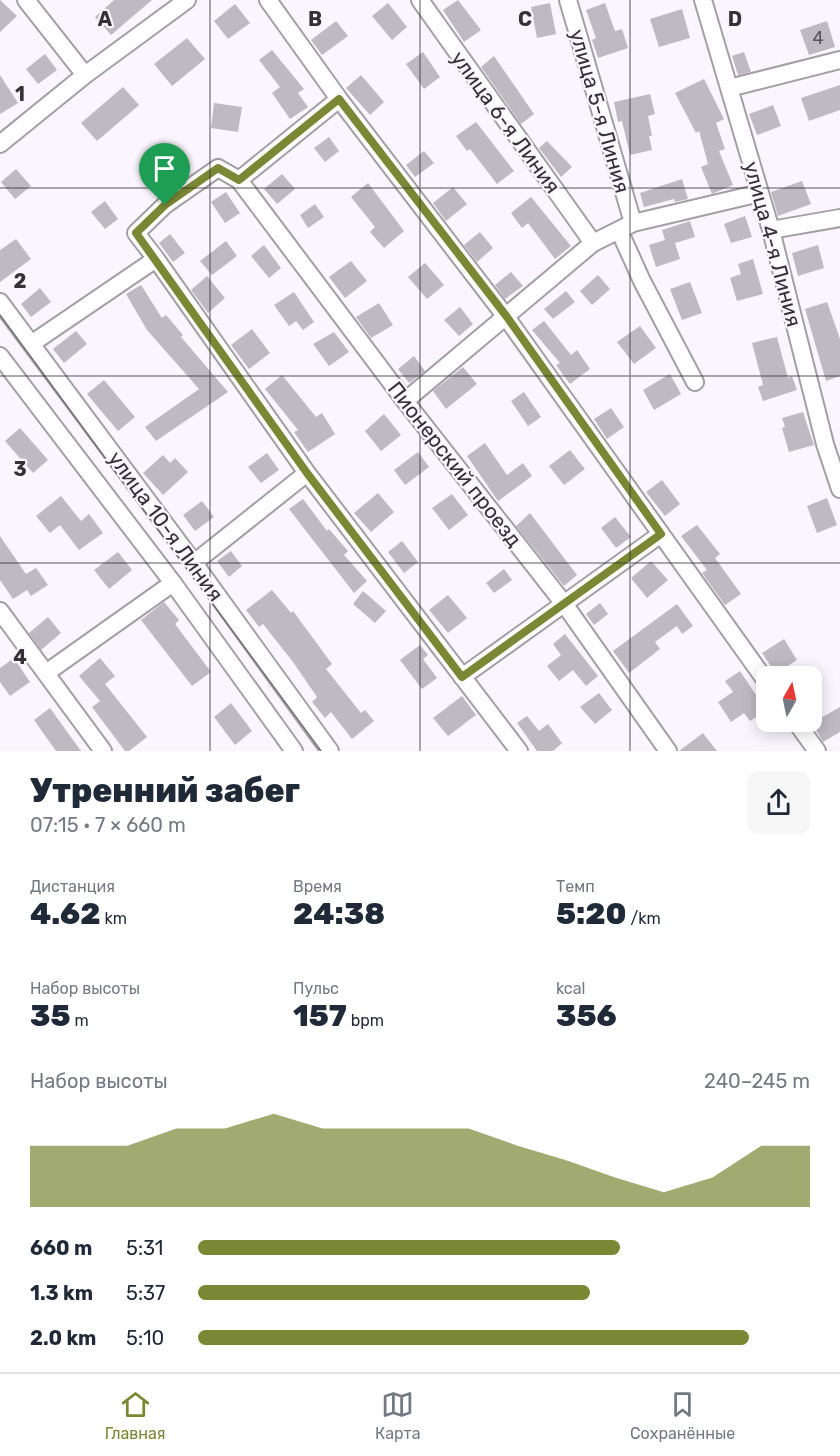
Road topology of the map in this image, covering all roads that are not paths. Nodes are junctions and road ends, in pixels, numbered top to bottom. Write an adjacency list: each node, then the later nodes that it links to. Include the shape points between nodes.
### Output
1 (26, 0): 8 (street)
2 (188, 0): 8 (street)
3 (268, 0): 10 (street)
4 (420, 0): 17 (street, улица 6-я Линия)
5 (568, 0): 15 (street, улица 5-я Линия)
6 (704, 0): 9 (street, улица 4-я Линия)
7 (840, 60): 9 (street)
8 (85, 75): 11 (street)
9 (729, 88): 13 (street, улица 4-я Линия)
10 (339, 99): 12 (street); 20 (street)
11 (0, 144)
12 (239, 180): 18 (street, via 218,168 165,205 136,233); 24 (street, Пионерский проезд)
13 (760, 193): 15 (street); 16 (street, улица 4-я Линия)
14 (840, 218): 16 (street)
15 (626, 226): 17 (street); 23 (street, улица 5-я Линия, via 642,281)
16 (771, 230): 26 (street, улица 4-я Линия)
17 (593, 243): 20 (street)
18 (156, 259): 21 (street); 25 (street)
19 (0, 302): 21 (street, улица 10-я Линия)
20 (507, 317): 24 (street); 27 (street)
21 (31, 344): 28 (street, улица 10-я Линия)
22 (0, 356): 29 (street, улица 10-я Линия)
23 (695, 382)
24 (405, 401): 30 (street, Пионерский проезд)
25 (307, 473): 28 (street); 34 (street)
26 (840, 489)
27 (661, 534): 30 (street); 32 (street)
28 (194, 562): 38 (street, улица 10-я Линия)
29 (173, 583): 33 (street); 37 (street, улица 10-я Линия)
30 (565, 605): 34 (street); 40 (street, Пионерский проезд)
31 (0, 611): 33 (street)
32 (756, 667)
33 (46, 673): 36 (street)
34 (462, 677): 39 (street)
35 (803, 732): 41 (street)
36 (103, 751)
37 (294, 751)
38 (330, 751)
39 (519, 751)
40 (668, 751)
41 (817, 751)

